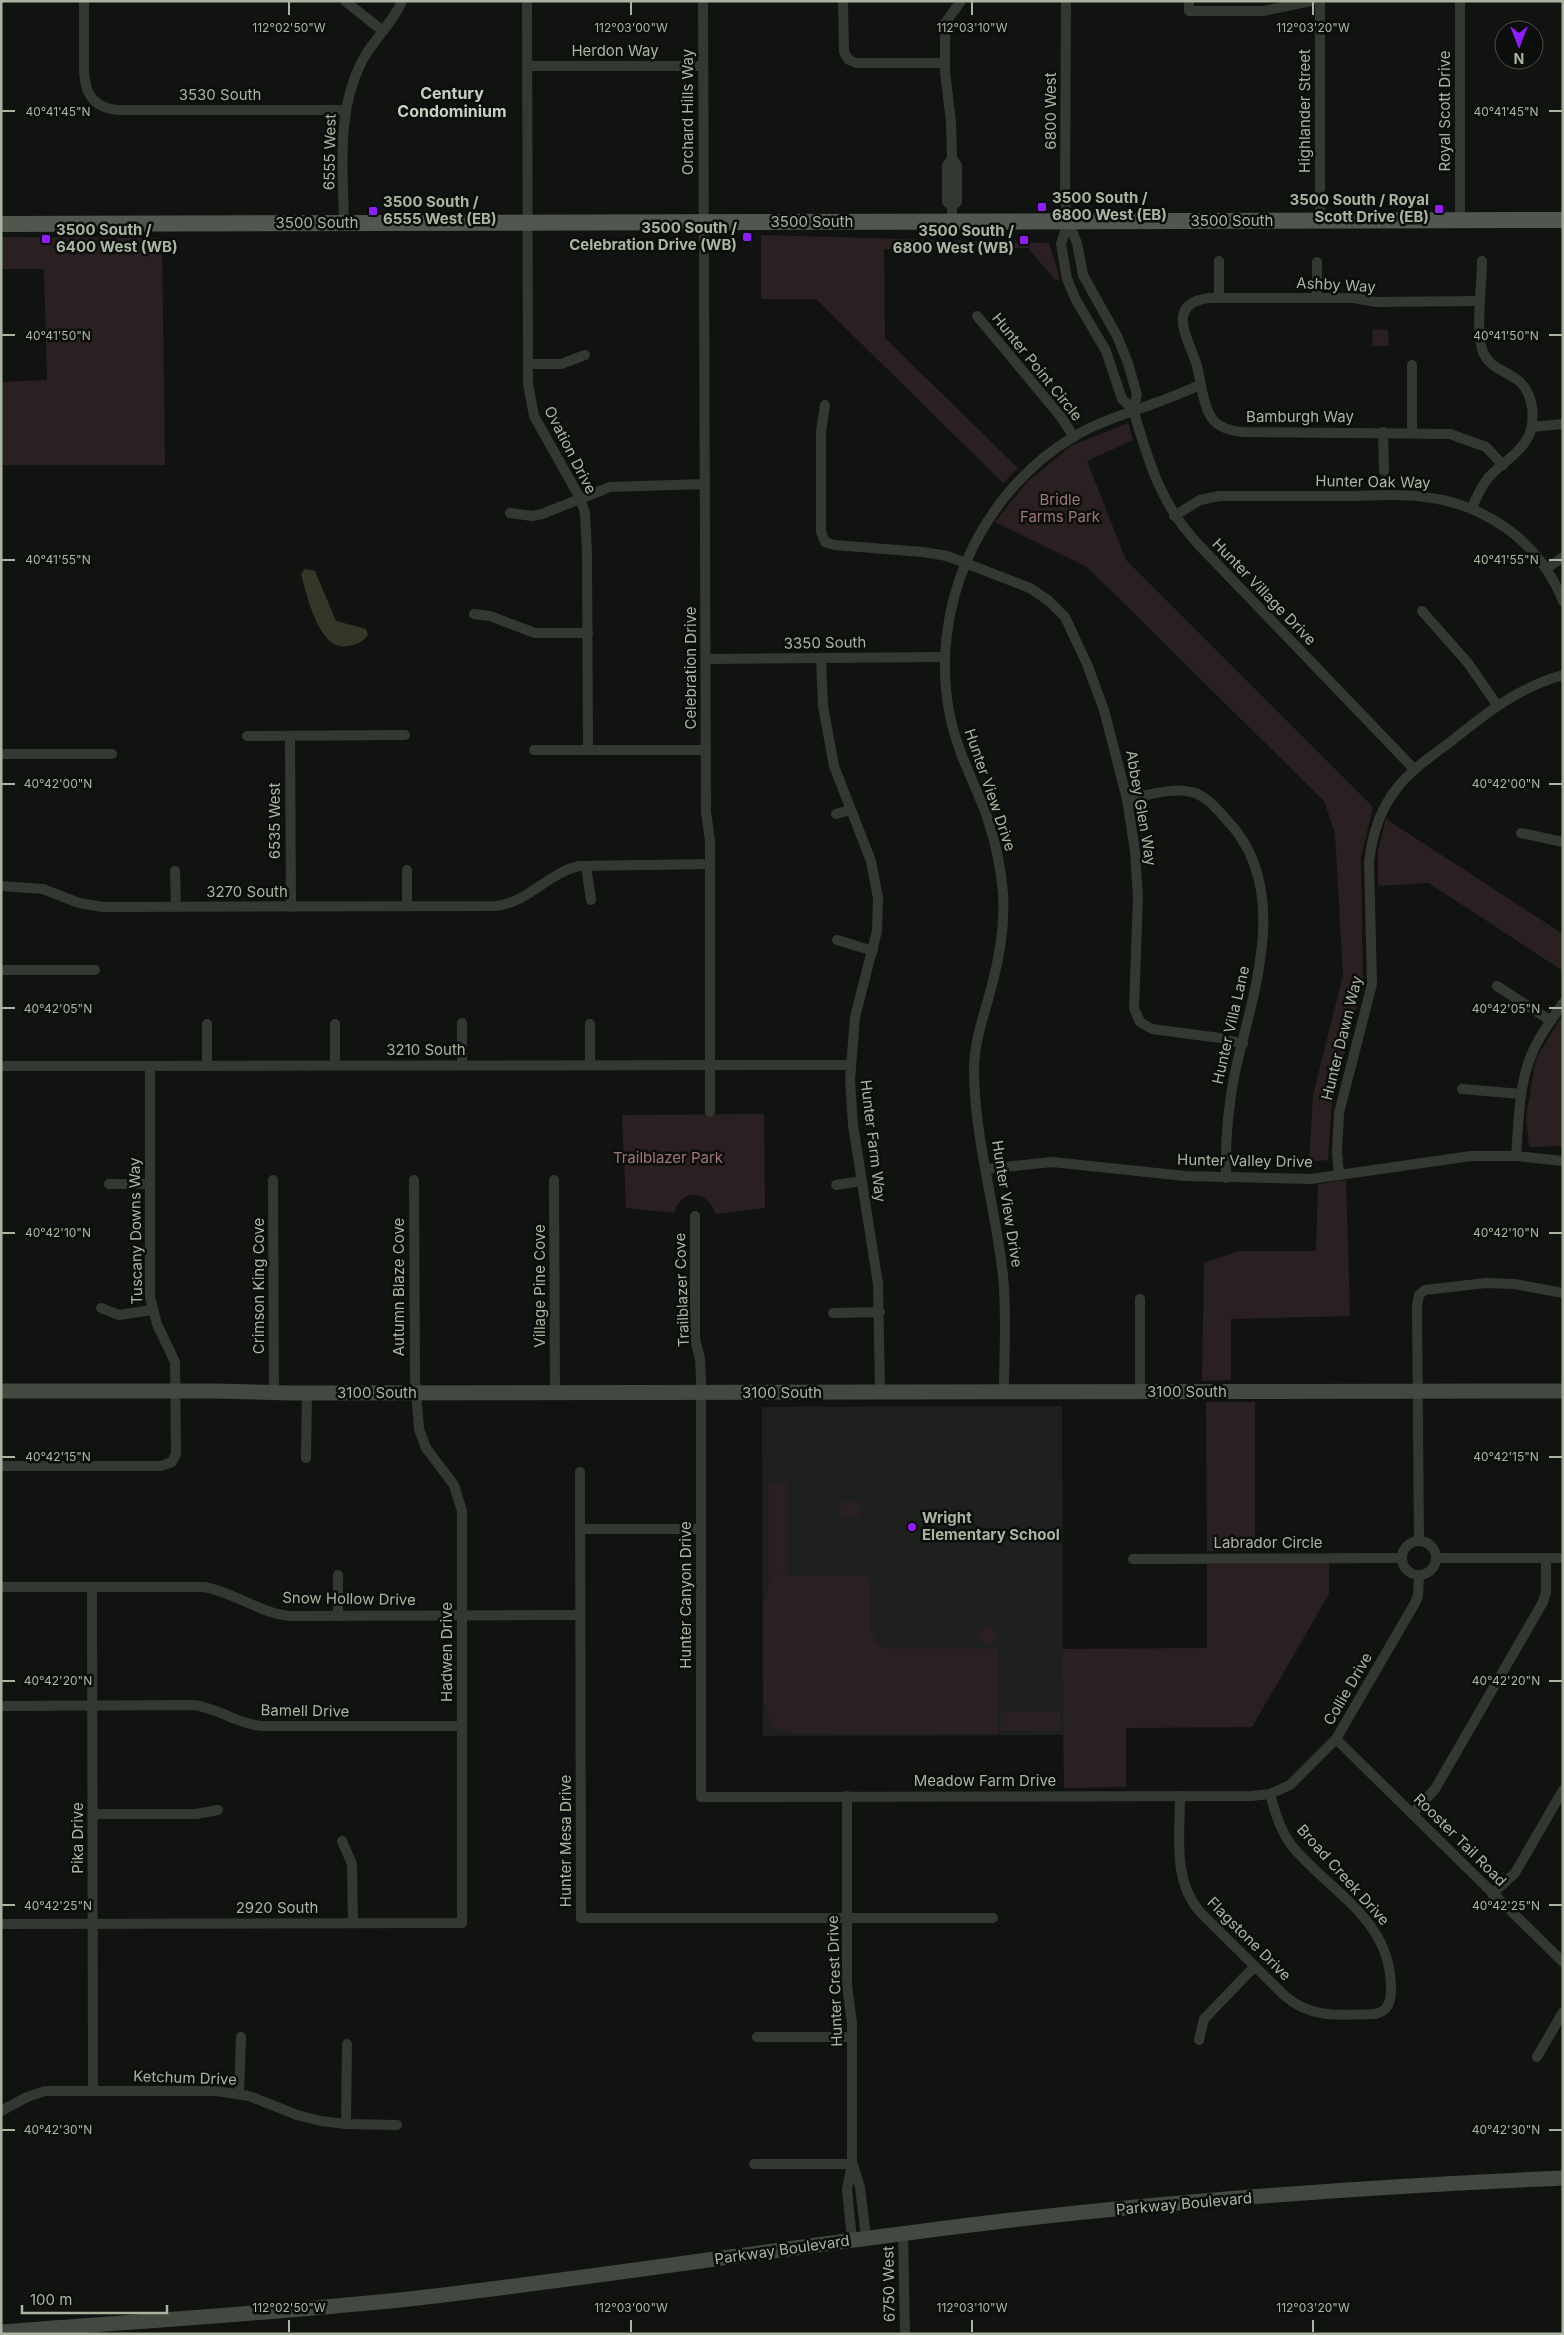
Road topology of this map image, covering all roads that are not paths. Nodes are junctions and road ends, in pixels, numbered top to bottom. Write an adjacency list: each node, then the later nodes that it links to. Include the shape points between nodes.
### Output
1 (84, 1): 17 (street, 3530 South, via 85,83 91,97 108,108)
2 (345, 1): 13 (street)
3 (402, 1): 13 (street, 6555 West)
4 (528, 1): 15 (street, Ovation Drive)
5 (703, 1): 16 (street, Orchard Hills Way)
6 (843, 1): 14 (street, via 843,50 849,60 856,63)
7 (960, 1): 14 (street, via 945,23)
8 (1066, 1): 23 (street, 6800 West)
9 (1311, 1): 12 (street, via 1263,11)
10 (1320, 1): 20 (street, Highlander Street)
11 (1460, 1): 21 (street, Royal Scott Drive)
12 (1189, 6)
13 (383, 31): 17 (street, 6555 West, via 362,60)
14 (945, 63): 18 (street, via 952,158 947,166 947,202)
15 (528, 66): 16 (street, Herdon Way); 25 (street, Ovation Drive)
16 (703, 66): 22 (street, Orchard Hills Way)
17 (345, 110): 24 (street, 6555 West)
18 (952, 214): 22 (main road, 3500 South); 23 (main road, 3500 South)
19 (1563, 220): 21 (main road, 3500 South)
20 (1320, 221): 21 (main road, 3500 South); 23 (main road, 3500 South)
21 (1460, 221)
22 (704, 222): 25 (main road, 3500 South); 48 (street, Celebration Drive)
23 (1068, 222): 40 (street, Hunter Village Drive, via 1077,243 1083,275 1125,355 1138,395); 40 (street, Hunter Village Drive, via 1060,244 1067,278 1106,351 1122,400)
24 (344, 223): 25 (main road, 3500 South); 26 (main road, 3500 South)
25 (528, 223): 36 (street, Ovation Drive)
26 (1, 224)
27 (1219, 261): 30 (street)
28 (1482, 261): 32 (street)
29 (1317, 262): 31 (street)
30 (1219, 298): 31 (street, Ashby Way); 33 (street, Ashby Way, via 1200,300)
31 (1317, 298): 32 (street, Ashby Way, via 1357,298 1376,302)
32 (1480, 301): 42 (street, via 1484,354 1493,365 1517,378 1526,388 1532,409)
33 (1191, 305): 38 (street, Bamburgh Way, via 1184,316 1183,330 1196,361)
34 (978, 316): 45 (street, Hunter Point Circle)
35 (585, 355): 36 (street, via 561,364)
36 (528, 364): 49 (street, Ovation Drive, via 529,398 534,416)
37 (1412, 365): 44 (street)
38 (1201, 385): 40 (street, Hunter View Drive); 43 (street, Bamburgh Way, via 1211,416 1231,431)
39 (825, 405): 54 (street, Abbey Glen Way, via 821,432 821,532 825,542 834,546 932,553)
40 (1133, 409): 45 (street, Hunter View Drive); 52 (street, Hunter Village Drive, via 1156,481)
41 (1563, 424): 42 (street)
42 (1532, 427): 46 (street, via 1523,444)
43 (1384, 432): 44 (street, Bamburgh Way); 47 (street)
44 (1412, 432): 46 (street, Bamburgh Way, via 1450,434 1471,440 1489,449)
45 (1074, 437): 54 (street, Hunter View Drive, via 1016,483 991,516)
46 (1503, 465): 50 (street, via 1484,484)
47 (1384, 471)
48 (705, 484): 49 (street, via 619,486); 62 (street, Celebration Drive)
49 (580, 498): 51 (street, via 542,514); 59 (street, Ovation Drive, via 587,531)
50 (1472, 508): 52 (street, Hunter Oak Way, via 1422,496 1219,496 1200,500); 55 (street, Hunter Oak Way, via 1518,537)
51 (510, 513)
52 (1174, 516): 73 (street, Hunter Village Drive)
53 (1563, 557): 55 (street)
54 (965, 563): 60 (street, Hunter View Drive, via 950,615); 74 (street, Abbey Glen Way, via 1030,588 1049,600 1065,617 1104,710)
55 (1546, 569): 56 (street, Hunter Oak Way)
56 (1563, 601)
57 (1422, 611): 64 (street, via 1468,663)
58 (474, 614): 59 (street, via 490,616 535,632)
59 (588, 633): 69 (street, Ovation Drive)
60 (945, 657): 61 (street, 3350 South); 113 (street, Hunter View Drive, via 950,717 962,759 992,835 1003,896 999,956 981,1022 974,1065 975,1100)
61 (820, 658): 62 (street, 3350 South); 75 (street, Hunter Farm Way, via 829,743)
62 (706, 659): 70 (street, Celebration Drive)
63 (1563, 675): 64 (street, Hunter Dawn Way, via 1532,686)
64 (1497, 705): 73 (street, Hunter Dawn Way)
65 (405, 735): 67 (street)
66 (247, 736): 67 (street)
67 (290, 736): 87 (street, 6535 West)
68 (534, 750): 69 (street)
69 (588, 750): 70 (street)
70 (706, 750): 79 (street, Celebration Drive)
71 (1, 754): 72 (street)
72 (112, 754)
73 (1414, 770): 114 (street, Hunter Dawn Way, via 1389,800 1372,843 1369,874 1374,968 1339,1113)
74 (1127, 799): 99 (street, Abbey Glen Way, via 1137,883 1135,1013 1144,1025 1152,1029); 99 (street, Hunter Villa Lane, via 1177,791 1200,794 1230,822 1246,847 1259,884 1263,943 1259,977)
75 (850, 810): 76 (street); 89 (street, Hunter Farm Way, via 876,879 878,920)
76 (836, 814)
77 (1521, 833): 78 (street)
78 (1563, 842)
79 (710, 864): 80 (street, 3270 South); 102 (street, Celebration Drive)
80 (586, 866): 84 (street); 85 (street, 3270 South, via 560,872 519,900 496,906)
81 (407, 870): 85 (street)
82 (175, 871): 86 (street)
83 (1, 886): 86 (street, 3270 South, via 43,889 94,906)
84 (591, 900)
85 (408, 906): 87 (street, 3270 South)
86 (176, 907): 87 (street, 3270 South)
87 (291, 907)
88 (837, 940): 89 (street)
89 (873, 951): 103 (street, Hunter Farm Way, via 858,1001)
90 (1, 970): 91 (street)
91 (95, 970)
92 (1497, 986): 94 (street)
93 (1563, 1003): 94 (street)
94 (1551, 1021): 109 (street, via 1530,1057)
95 (462, 1023): 100 (street)
96 (207, 1024): 106 (street)
97 (335, 1024): 107 (street)
98 (590, 1024): 101 (street)
99 (1243, 1044): 115 (street, Hunter Villa Lane, via 1229,1110)
100 (462, 1065): 101 (street, 3210 South); 107 (street, 3210 South)
101 (590, 1065): 102 (street, 3210 South)
102 (710, 1065): 103 (street, 3210 South); 110 (street, Celebration Drive)
103 (850, 1065): 119 (street, Hunter Farm Way, via 852,1111)
104 (1, 1066): 105 (street, 3210 South)
105 (150, 1066): 106 (street, 3210 South); 121 (street, Tuscany Downs Way)
106 (207, 1066): 107 (street, 3210 South)
107 (335, 1066)
108 (1462, 1089): 109 (street)
109 (1521, 1094): 111 (street)
110 (710, 1112)
111 (1516, 1156): 112 (street, Hunter Valley Drive); 114 (street, Hunter Valley Drive, via 1465,1156)
112 (1563, 1161)
113 (986, 1169): 115 (street, Hunter Valley Drive, via 1052,1162 1176,1176); 133 (street, Hunter View Drive, via 1003,1281)
114 (1339, 1175): 115 (street, Hunter Valley Drive, via 1311,1179)
115 (1226, 1178)
116 (273, 1180): 137 (street, Crimson King Cove)
117 (414, 1180): 139 (street, Autumn Blaze Cove)
118 (554, 1180): 140 (street, Village Pine Cove)
119 (862, 1181): 122 (street); 128 (street, Hunter Farm Way)
120 (109, 1184): 121 (street)
121 (150, 1184): 127 (street, Tuscany Downs Way)
122 (836, 1185)
123 (695, 1216): 141 (street, Trailblazer Cove, via 695,1339)
124 (1563, 1293): 135 (street, via 1495,1283 1422,1292 1417,1306)
125 (1140, 1299): 134 (street)
126 (101, 1308): 127 (street, via 119,1315)
127 (152, 1310): 130 (street, Tuscany Downs Way, via 175,1362)
128 (880, 1312): 129 (street); 132 (street, Hunter Farm Way)
129 (833, 1313)
130 (177, 1390): 131 (main road, 3100 South); 137 (main road, 3100 South); 143 (street, Tuscany Downs Way, via 177,1448 173,1460 161,1466)
131 (1, 1391)
132 (880, 1392): 133 (main road, 3100 South); 141 (main road, 3100 South)
133 (1004, 1392): 134 (main road, 3100 South)
134 (1140, 1392): 135 (main road, 3100 South)
135 (1418, 1392): 136 (main road, 3100 South); 147 (street)
136 (1563, 1392)
137 (274, 1393): 138 (main road, 3100 South)
138 (307, 1393): 139 (main road, 3100 South); 142 (street)
139 (416, 1393): 140 (main road, 3100 South); 157 (street, Hadwen Drive, via 423,1442 454,1486 461,1505)
140 (555, 1393): 141 (main road, 3100 South)
141 (701, 1393): 146 (street, Hunter Canyon Drive)
142 (306, 1458)
143 (1, 1466)
144 (580, 1472): 145 (street, Hunter Mesa Drive)
145 (580, 1529): 146 (street); 158 (street, Hunter Mesa Drive)
146 (701, 1529): 168 (street, Hunter Canyon Drive)
147 (1418, 1541): 148 (street, via 1409,1544); 149 (street, via 1429,1544)
148 (1402, 1558): 152 (street, Labrador Circle); 154 (street, via 1409,1571)
149 (1436, 1558): 150 (street); 154 (street, via 1432,1568)
150 (1546, 1558): 151 (street); 171 (street, via 1543,1602 1435,1789)
151 (1563, 1558)
152 (1133, 1559)
153 (338, 1575): 159 (street)
154 (1419, 1575): 163 (street, Collie Drive, via 1415,1602)
155 (1, 1587): 156 (street, Snow Hollow Drive)
156 (92, 1587): 159 (street, Snow Hollow Drive, via 204,1587 277,1614); 160 (street, Pika Drive)
157 (462, 1615): 158 (street, Snow Hollow Drive); 159 (street, Snow Hollow Drive); 162 (street, Hadwen Drive)
158 (580, 1615): 174 (street, Hunter Mesa Drive, via 581,1918)
159 (338, 1616)
160 (92, 1705): 161 (street, Bamell Drive); 162 (street, Bamell Drive, via 199,1706 244,1723 262,1726); 170 (street, Pika Drive)
161 (1, 1706)
162 (462, 1726): 177 (street, Hadwen Drive)
163 (1336, 1740): 165 (street, Collie Drive, via 1294,1781); 171 (street, Rooster Tail Road)
164 (1563, 1790): 173 (street, via 1517,1870)
165 (1270, 1794): 167 (street, Meadow Farm Drive); 182 (street, Broad Creek Drive, via 1280,1827 1291,1845 1377,1933 1390,1967)
166 (847, 1796): 167 (street, Meadow Farm Drive); 168 (street, Meadow Farm Drive); 174 (street, Hunter Crest Drive)
167 (1180, 1796): 181 (street, Flagstone Drive, via 1180,1872 1185,1890 1195,1906)
168 (701, 1797)
169 (218, 1810): 170 (street, via 196,1814)
170 (93, 1814): 179 (street, Pika Drive)
171 (1412, 1814): 173 (street, Rooster Tail Road)
172 (342, 1841): 176 (street, via 352,1864)
173 (1492, 1894): 180 (street, Rooster Tail Road)
174 (847, 1918): 175 (street); 186 (street, Hunter Crest Drive, via 847,1985)
175 (993, 1918)
176 (353, 1923): 177 (street, 2920 South); 179 (street, 2920 South)
177 (462, 1923)
178 (1, 1924): 179 (street, 2920 South)
179 (93, 1924): 190 (street, Pika Drive)
180 (1563, 1962)
181 (1255, 1966): 182 (street, Flagstone Drive, via 1284,1996 1307,2010 1325,2014 1375,2014); 187 (street, via 1207,2015 1200,2027)
182 (1387, 2007)
183 (1563, 2012): 189 (street)
184 (241, 2037): 191 (street)
185 (758, 2037): 186 (street)
186 (852, 2037): 196 (street, Hunter Crest Drive)
187 (1198, 2040)
188 (347, 2044): 193 (street)
189 (1537, 2057)
190 (93, 2090): 191 (street, Ketchum Drive); 192 (street, Ketchum Drive, via 39,2092)
191 (239, 2094): 193 (street, Ketchum Drive, via 308,2118)
192 (1, 2111)
193 (346, 2124): 194 (street, Ketchum Drive)
194 (397, 2125)
195 (754, 2164): 196 (street)
196 (852, 2164): 199 (street, Hunter Crest Drive, via 847,2188)
197 (1563, 2178): 198 (main road, Parkway Boulevard, via 1291,2195 1059,2215)
198 (903, 2233): 199 (main road, Parkway Boulevard); 201 (street, 6750 West)
199 (859, 2239): 200 (main road, Parkway Boulevard, via 412,2298)
200 (1, 2332)
201 (905, 2334)

